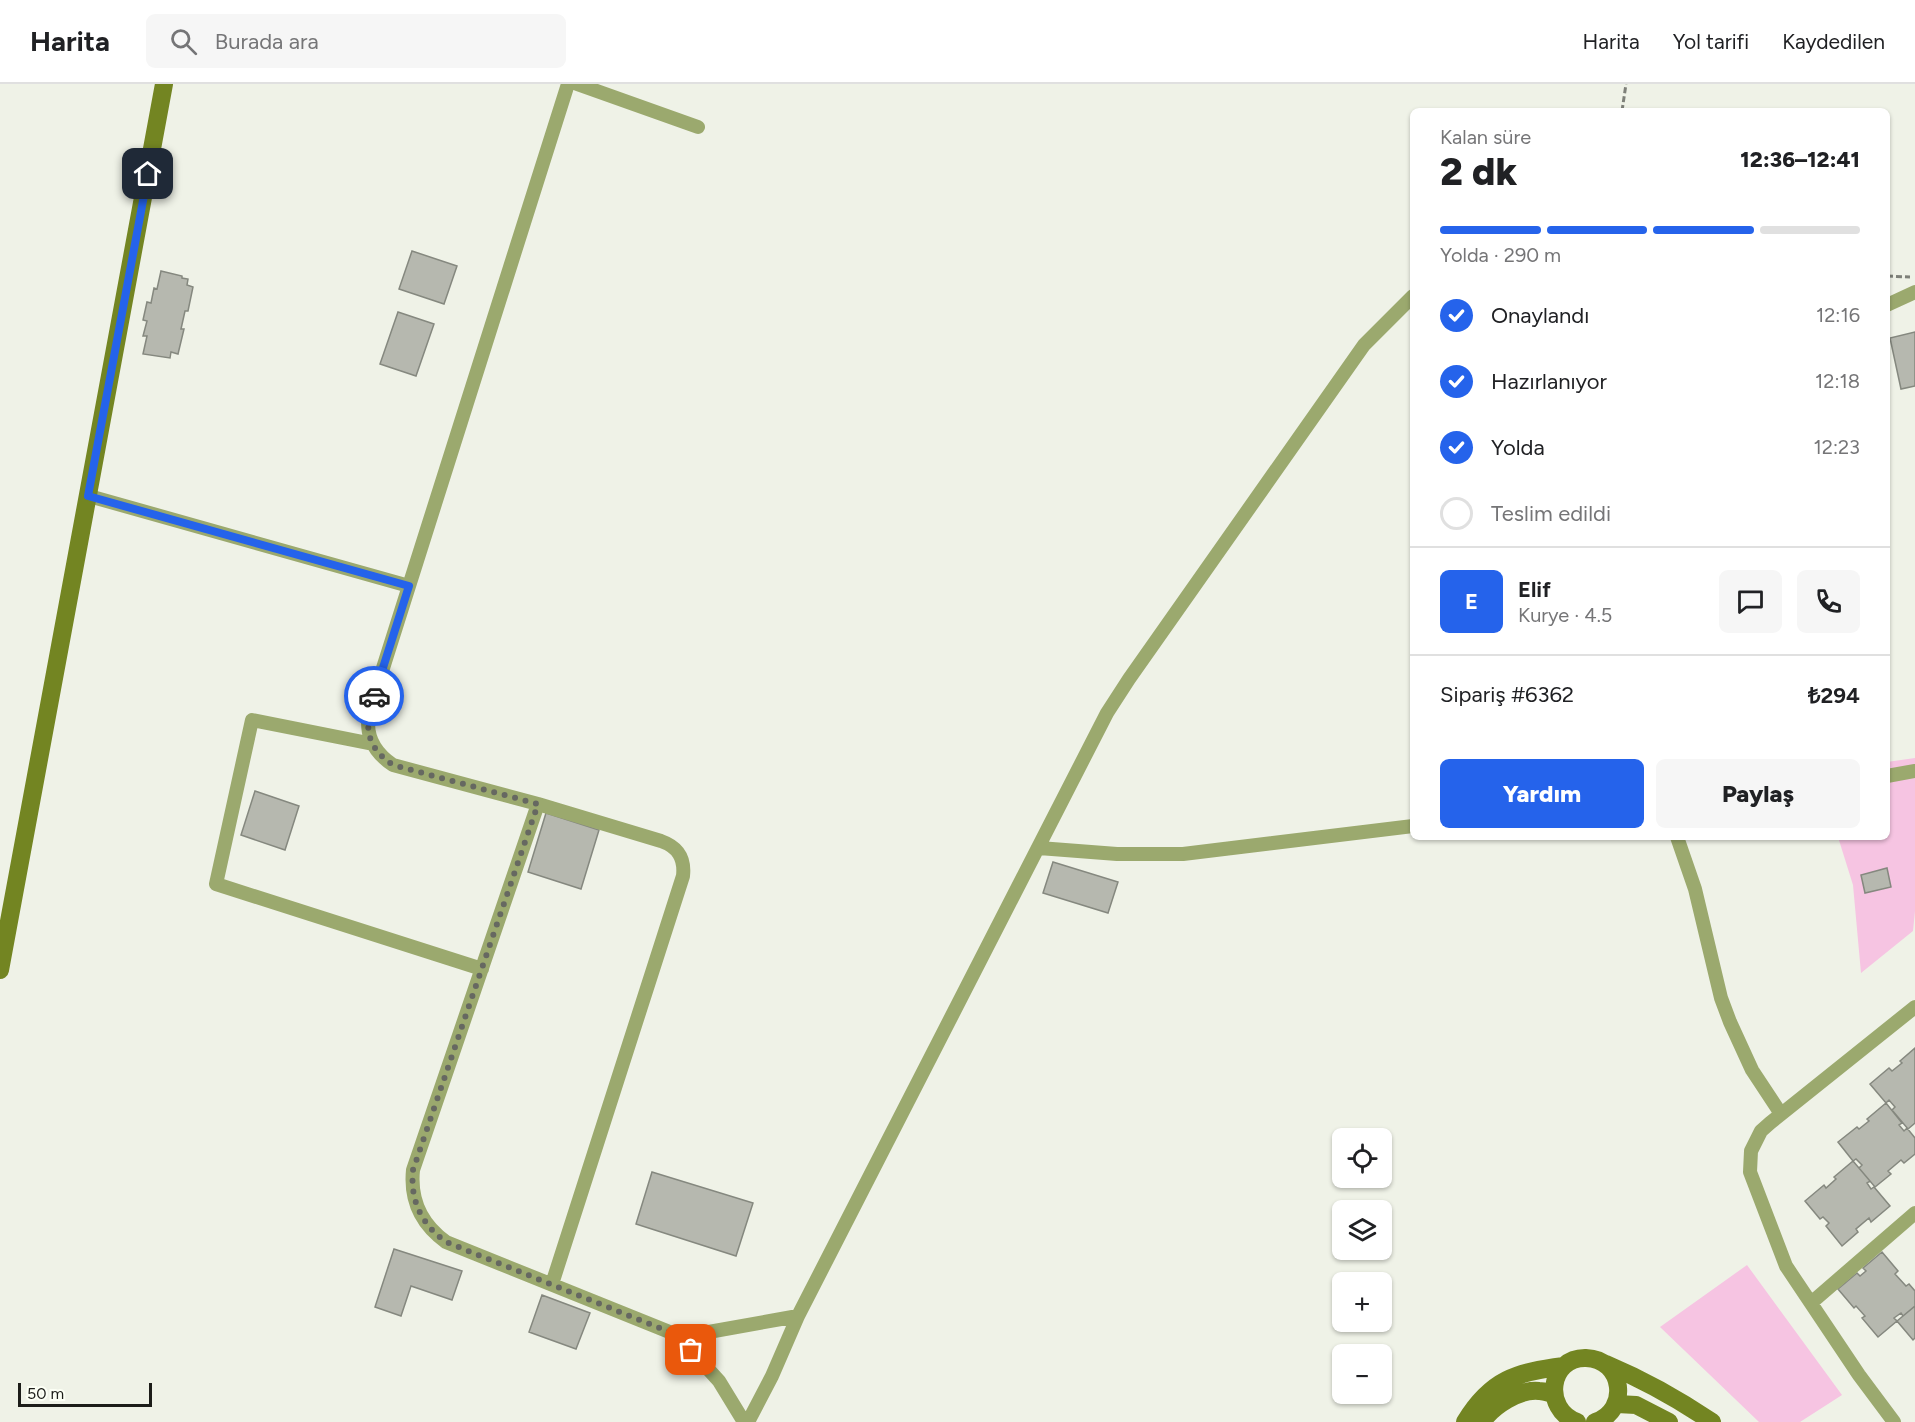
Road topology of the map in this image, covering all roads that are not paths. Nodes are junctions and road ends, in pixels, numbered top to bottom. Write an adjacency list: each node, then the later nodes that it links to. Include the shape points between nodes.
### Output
1 (164, 84): 8 (street)
2 (568, 84): 9 (street)
3 (577, 84): 4 (street)
4 (698, 128)
5 (1915, 291): 7 (street)
6 (1410, 299): 16 (street, via 1364,345 1129,679 1092,741)
7 (1890, 304)
8 (88, 496): 9 (street); 18 (street)
9 (409, 586): 10 (street, via 368,716)
10 (373, 744): 13 (street, via 393,765); 17 (street, via 252,720 216,884)
11 (1915, 771): 12 (street)
12 (1890, 775)
13 (538, 804): 17 (street); 22 (street, via 669,844 680,854 684,868)
14 (1410, 826): 16 (street, via 1183,854)
15 (1678, 840): 20 (street, via 1730,1022 1752,1070)
16 (1040, 848): 24 (street)
17 (482, 969): 22 (street, via 413,1170 412,1191 426,1224 446,1242)
18 (0, 970)
19 (1915, 1006): 20 (street)
20 (1781, 1114): 23 (street, via 1755,1140 1750,1172 1786,1266)
21 (1915, 1213): 23 (street)
22 (552, 1284): 25 (street)
23 (1811, 1303): 36 (street)
24 (798, 1316): 25 (street); 31 (street, via 772,1376)
25 (677, 1335): 31 (street, via 719,1381)
26 (1605, 1364): 27 (street, via 1584,1358); 29 (street, via 1618,1382 1619,1393); 35 (street, via 1642,1379)
27 (1564, 1366): 28 (street, via 1554,1384); 32 (street, via 1528,1371 1500,1383 1475,1406)
28 (1554, 1394): 30 (street, via 1556,1405); 33 (street, via 1526,1392 1503,1403)
29 (1609, 1415): 34 (street, via 1636,1405)
30 (1573, 1421)
31 (746, 1422)
32 (1465, 1422)
33 (1482, 1422)
34 (1668, 1422)
35 (1712, 1422)
36 (1894, 1422)

